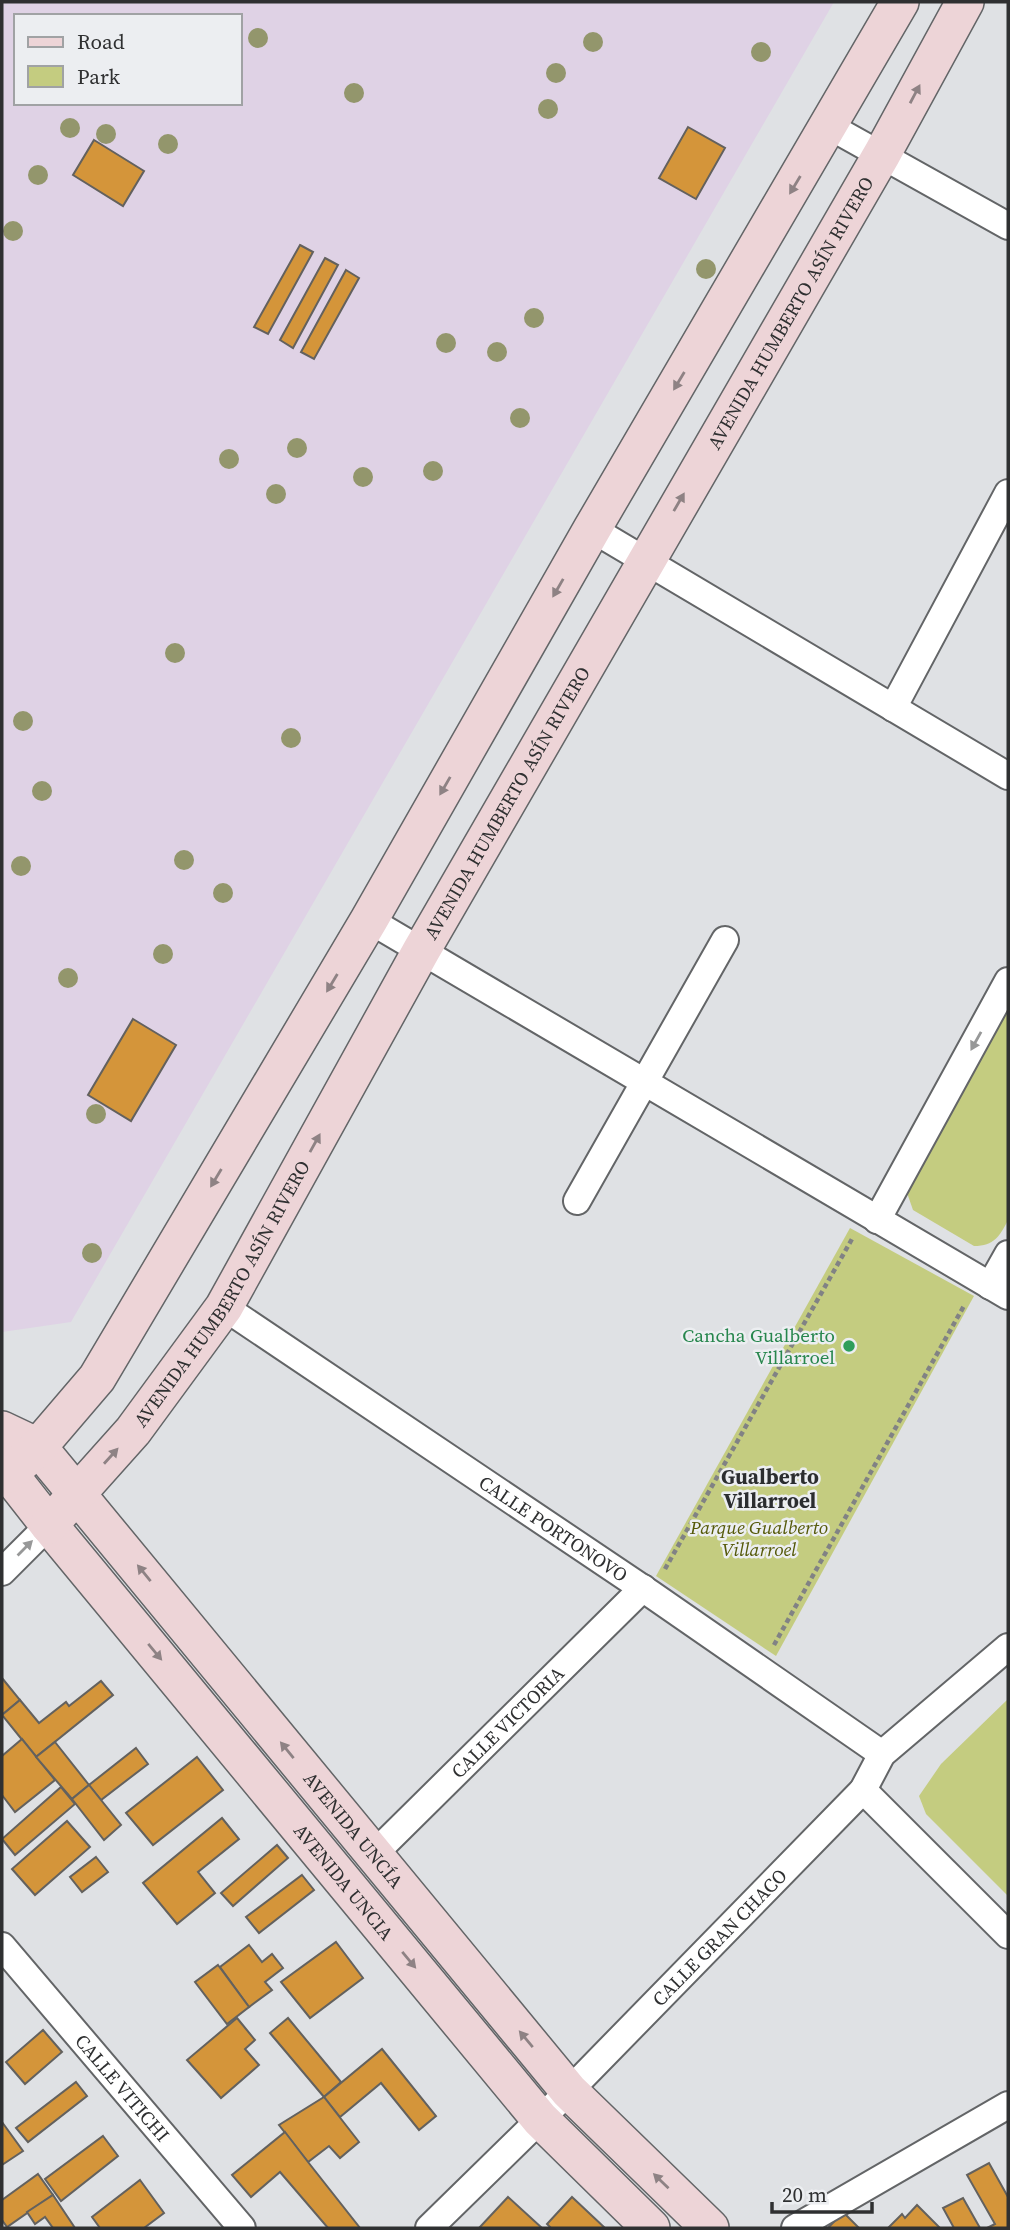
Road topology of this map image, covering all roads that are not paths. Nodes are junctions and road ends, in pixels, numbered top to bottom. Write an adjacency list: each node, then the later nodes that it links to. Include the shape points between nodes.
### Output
1 (900, 2): 3 (street)
2 (965, 2): 4 (street, AVENIDA HUMBERTO ASÍN RIVERO, one-way to 2)
3 (829, 127): 4 (street); 7 (street, one-way to 7)
4 (883, 154): 5 (street); 8 (street, AVENIDA HUMBERTO ASÍN RIVERO, one-way to 4)
5 (1008, 226)
6 (1008, 493): 9 (street)
7 (592, 528): 8 (street); 11 (street, one-way to 11)
8 (645, 561): 9 (street); 13 (street, AVENIDA HUMBERTO ASÍN RIVERO)
9 (893, 708): 10 (street)
10 (1008, 776)
11 (369, 920): 13 (street); 22 (street, one-way to 22, via 97,1378)
12 (725, 940): 15 (street)
13 (421, 951): 15 (street); 20 (street, AVENIDA HUMBERTO ASÍN RIVERO, one-way to 13)
14 (1008, 981): 17 (street, one-way to 17)
15 (644, 1084): 16 (street); 17 (street)
16 (577, 1202)
17 (872, 1217): 19 (street)
18 (1008, 1254): 19 (street)
19 (992, 1287)
20 (224, 1307): 24 (street, AVENIDA HUMBERTO ASÍN RIVERO, one-way to 20, via 133,1431); 27 (street, CALLE PORTONOVO)
21 (2, 1430): 22 (street, AVENIDA UNCÍA)
22 (38, 1447): 23 (street); 24 (street, AVENIDA UNCÍA)
23 (4, 1470): 25 (street)
24 (78, 1493): 25 (street, AVENIDA HUMBERTO ASÍN RIVERO); 31 (street, AVENIDA UNCÍA, one-way to 24)
25 (49, 1525): 26 (street, AVENIDA HUMBERTO ASÍN RIVERO, one-way to 25); 36 (street, AVENIDA UNCIA, one-way to 36)
26 (2, 1572)
27 (647, 1591): 29 (street, CALLE PORTONOVO); 31 (street, CALLE VICTORIA)
28 (1008, 1647): 29 (street, CALLE GRAN CHACO)
29 (881, 1754): 30 (street, CALLE GRAN CHACO)
30 (863, 1790): 32 (street); 34 (street, CALLE GRAN CHACO)
31 (373, 1855): 34 (street, AVENIDA UNCÍA, one-way to 31)
32 (1008, 1935)
33 (2, 1947): 37 (street, CALLE VITICHI)
34 (569, 2091): 36 (street, CALLE GRAN CHACO); 40 (street, AVENIDA UNCÍA, one-way to 34)
35 (1008, 2105): 41 (street)
36 (540, 2119): 38 (street, CALLE GRAN CHACO); 39 (street, AVENIDA UNCIA)
37 (242, 2228)
38 (429, 2228)
39 (651, 2228)
40 (710, 2228)
41 (795, 2228)

